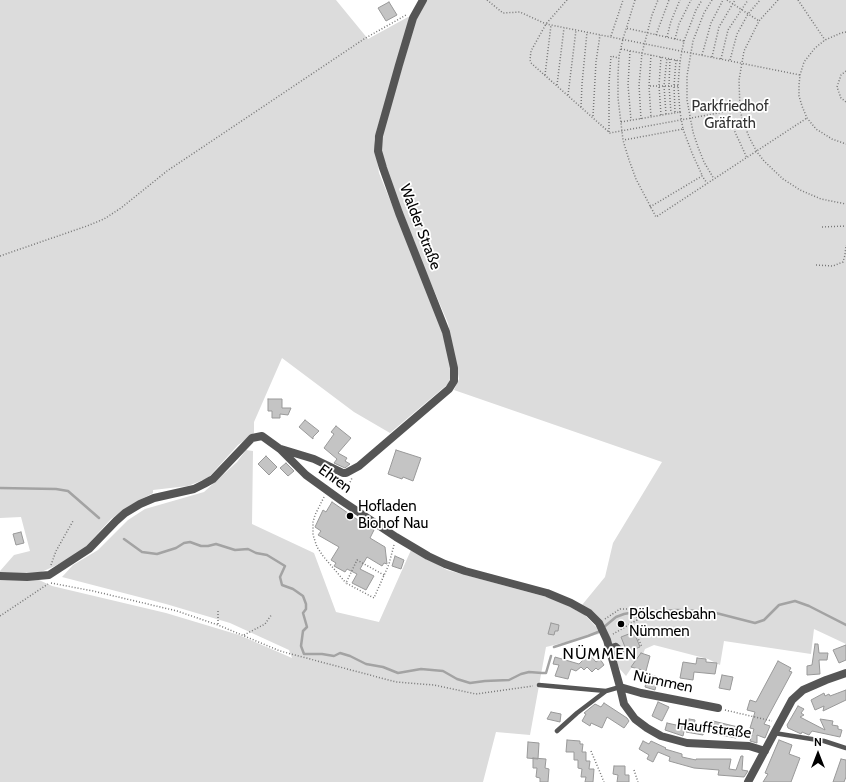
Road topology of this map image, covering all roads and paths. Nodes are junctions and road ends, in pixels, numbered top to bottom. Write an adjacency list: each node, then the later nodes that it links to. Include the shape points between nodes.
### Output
1 (423, 0): 21 (street, Walder Straße)
2 (487, 0): 24 (path, via 503,13 520,12)
3 (567, 0): 24 (path)
4 (623, 0): 34 (path)
5 (635, 0): 27 (path)
6 (658, 0): 31 (path)
7 (669, 0): 33 (path)
8 (680, 0): 35 (path)
9 (691, 0): 37 (path)
10 (702, 0): 39 (path)
11 (711, 0): 45 (path)
12 (723, 0): 47 (path, via 711,23)
13 (727, 0): 19 (path)
14 (735, 0): 19 (path)
15 (748, 0): 20 (path)
16 (760, 0): 22 (path)
17 (778, 0): 23 (path)
18 (798, 0): 38 (path)
19 (732, 4): 20 (path); 49 (path, via 719,27)
20 (741, 9): 22 (path); 53 (path, via 728,30)
21 (416, 12): 101 (path, via 406,14 364,39 167,171 121,208 104,218); 103 (street, Walder Straße, via 379,136 378,150 399,213 446,332 455,376 449,389)
22 (748, 14): 23 (path); 56 (path, via 737,34)
23 (759, 21): 57 (path, via 749,39)
24 (546, 24): 25 (path); 59 (path, via 529,56 531,63)
25 (551, 25): 26 (path); 59 (path)
26 (564, 27): 28 (path); 61 (path)
27 (626, 28): 31 (path); 36 (path)
28 (576, 30): 29 (path); 68 (path)
29 (587, 32): 32 (path); 70 (path)
30 (846, 32): 38 (path)
31 (646, 33): 33 (path); 40 (path)
32 (600, 34): 34 (path); 78 (path)
33 (656, 35): 35 (path)
34 (611, 37): 36 (path)
35 (667, 37): 37 (path)
36 (623, 39): 40 (path); 41 (path)
37 (675, 39): 39 (path)
38 (825, 40): 60 (path, via 804,62)
39 (684, 41): 43 (path)
40 (644, 43): 43 (path); 44 (path)
41 (621, 49): 42 (path); 50 (path)
42 (630, 51): 44 (path); 83 (path, via 628,85)
43 (682, 51): 45 (path); 55 (path)
44 (642, 53): 46 (path); 82 (path, via 639,85)
45 (690, 53): 47 (path); 80 (path, via 687,100)
46 (651, 55): 48 (path); 62 (path)
47 (702, 55): 49 (path)
48 (661, 57): 51 (path); 63 (path)
49 (711, 57): 53 (path)
50 (619, 58): 85 (path, via 618,98); 88 (path, via 611,56)
51 (667, 58): 52 (path); 64 (path)
52 (670, 59): 54 (path); 65 (path)
53 (721, 59): 56 (path)
54 (676, 60): 55 (path); 66 (path)
55 (680, 61): 67 (path)
56 (730, 61): 57 (path)
57 (741, 63): 60 (path); 71 (path)
58 (846, 71): 69 (path, via 840,76 837,87 841,98)
59 (545, 75): 61 (path)
60 (800, 75): 81 (path, via 799,96)
61 (557, 85): 68 (path)
62 (649, 86): 63 (path); 79 (path)
63 (659, 86): 64 (path); 77 (path)
64 (664, 86): 65 (path); 76 (path)
65 (669, 86): 66 (path); 75 (path)
66 (674, 86): 67 (path); 74 (path)
67 (678, 86): 73 (path)
68 (568, 96): 70 (path)
69 (846, 102)
70 (581, 107): 78 (path)
71 (740, 109): 72 (path); 91 (path)
72 (729, 111): 80 (path); 92 (path)
73 (680, 112): 74 (path); 84 (path)
74 (675, 113): 75 (path)
75 (671, 114): 76 (path)
76 (666, 115): 77 (path)
77 (661, 116): 79 (path)
78 (593, 117): 88 (path)
79 (651, 117): 82 (path)
80 (690, 118): 84 (path); 94 (path, via 700,153)
81 (807, 118): 90 (path, via 816,129); 91 (path)
82 (641, 119): 83 (path)
83 (631, 120): 85 (path)
84 (682, 120): 86 (path); 87 (path)
85 (621, 122): 87 (path)
86 (683, 129): 89 (path); 93 (path)
87 (622, 131): 88 (path); 89 (path)
88 (610, 132)
89 (623, 140): 97 (path, via 636,179)
90 (846, 144)
91 (757, 152): 92 (path); 96 (path, via 783,180 800,190 821,199)
92 (747, 158): 94 (path)
93 (702, 176): 95 (path); 97 (path)
94 (714, 178): 95 (path)
95 (707, 183): 97 (path, via 656,217)
96 (846, 204)
97 (650, 207)
98 (846, 226): 99 (path)
99 (822, 227)
100 (846, 245): 102 (path, via 843,262 833,266)
101 (0, 256)
102 (816, 265)
103 (389, 440): 105 (street, Ehren)
104 (280, 449): 105 (street, Ehren, via 314,459 343,473); 106 (street, Ehren, via 306,475); 110 (street, via 262,436 252,438 212,479 194,489 154,498 132,508 89,549)
105 (355, 469): 107 (path)
106 (327, 490): 107 (street, Ehren); 113 (path, via 315,515 313,534 323,556)
107 (342, 501): 109 (street, Ehren)
108 (73, 521): 110 (path, via 53,557)
109 (396, 537): 111 (path, via 390,564); 119 (street, Ehren, via 445,564 555,596 582,609)
110 (49, 575): 112 (street)
111 (384, 575): 113 (path, via 357,560); 113 (path, via 374,598)
112 (0, 576)
113 (346, 583)
114 (218, 611): 118 (path)
115 (272, 614): 120 (path, via 264,624)
116 (0, 616): 118 (path, via 50,583 156,605)
117 (631, 623): 119 (path); 119 (path, via 637,620 636,609 620,609); 121 (path)
118 (218, 624): 120 (path)
119 (602, 629): 124 (street, Nümmen)
120 (244, 636): 123 (path, via 280,650 396,682 434,685 476,694)
121 (642, 647)
122 (846, 673): 127 (street, via 803,690 792,700)
123 (539, 685): 125 (lane)
124 (620, 687): 125 (lane); 126 (street, Nümmen); 132 (street, Hauffstraße, via 624,704 630,714 661,736 687,743 749,746)
125 (606, 691): 128 (lane)
126 (718, 708): 127 (path)
127 (780, 723): 129 (street)
128 (557, 731)
129 (774, 733): 130 (lane, via 824,740); 132 (street)
130 (846, 748)
131 (591, 751): 134 (path)
132 (765, 751): 136 (street)
133 (634, 770): 135 (path)
134 (604, 782)
135 (638, 782)
136 (748, 782)

